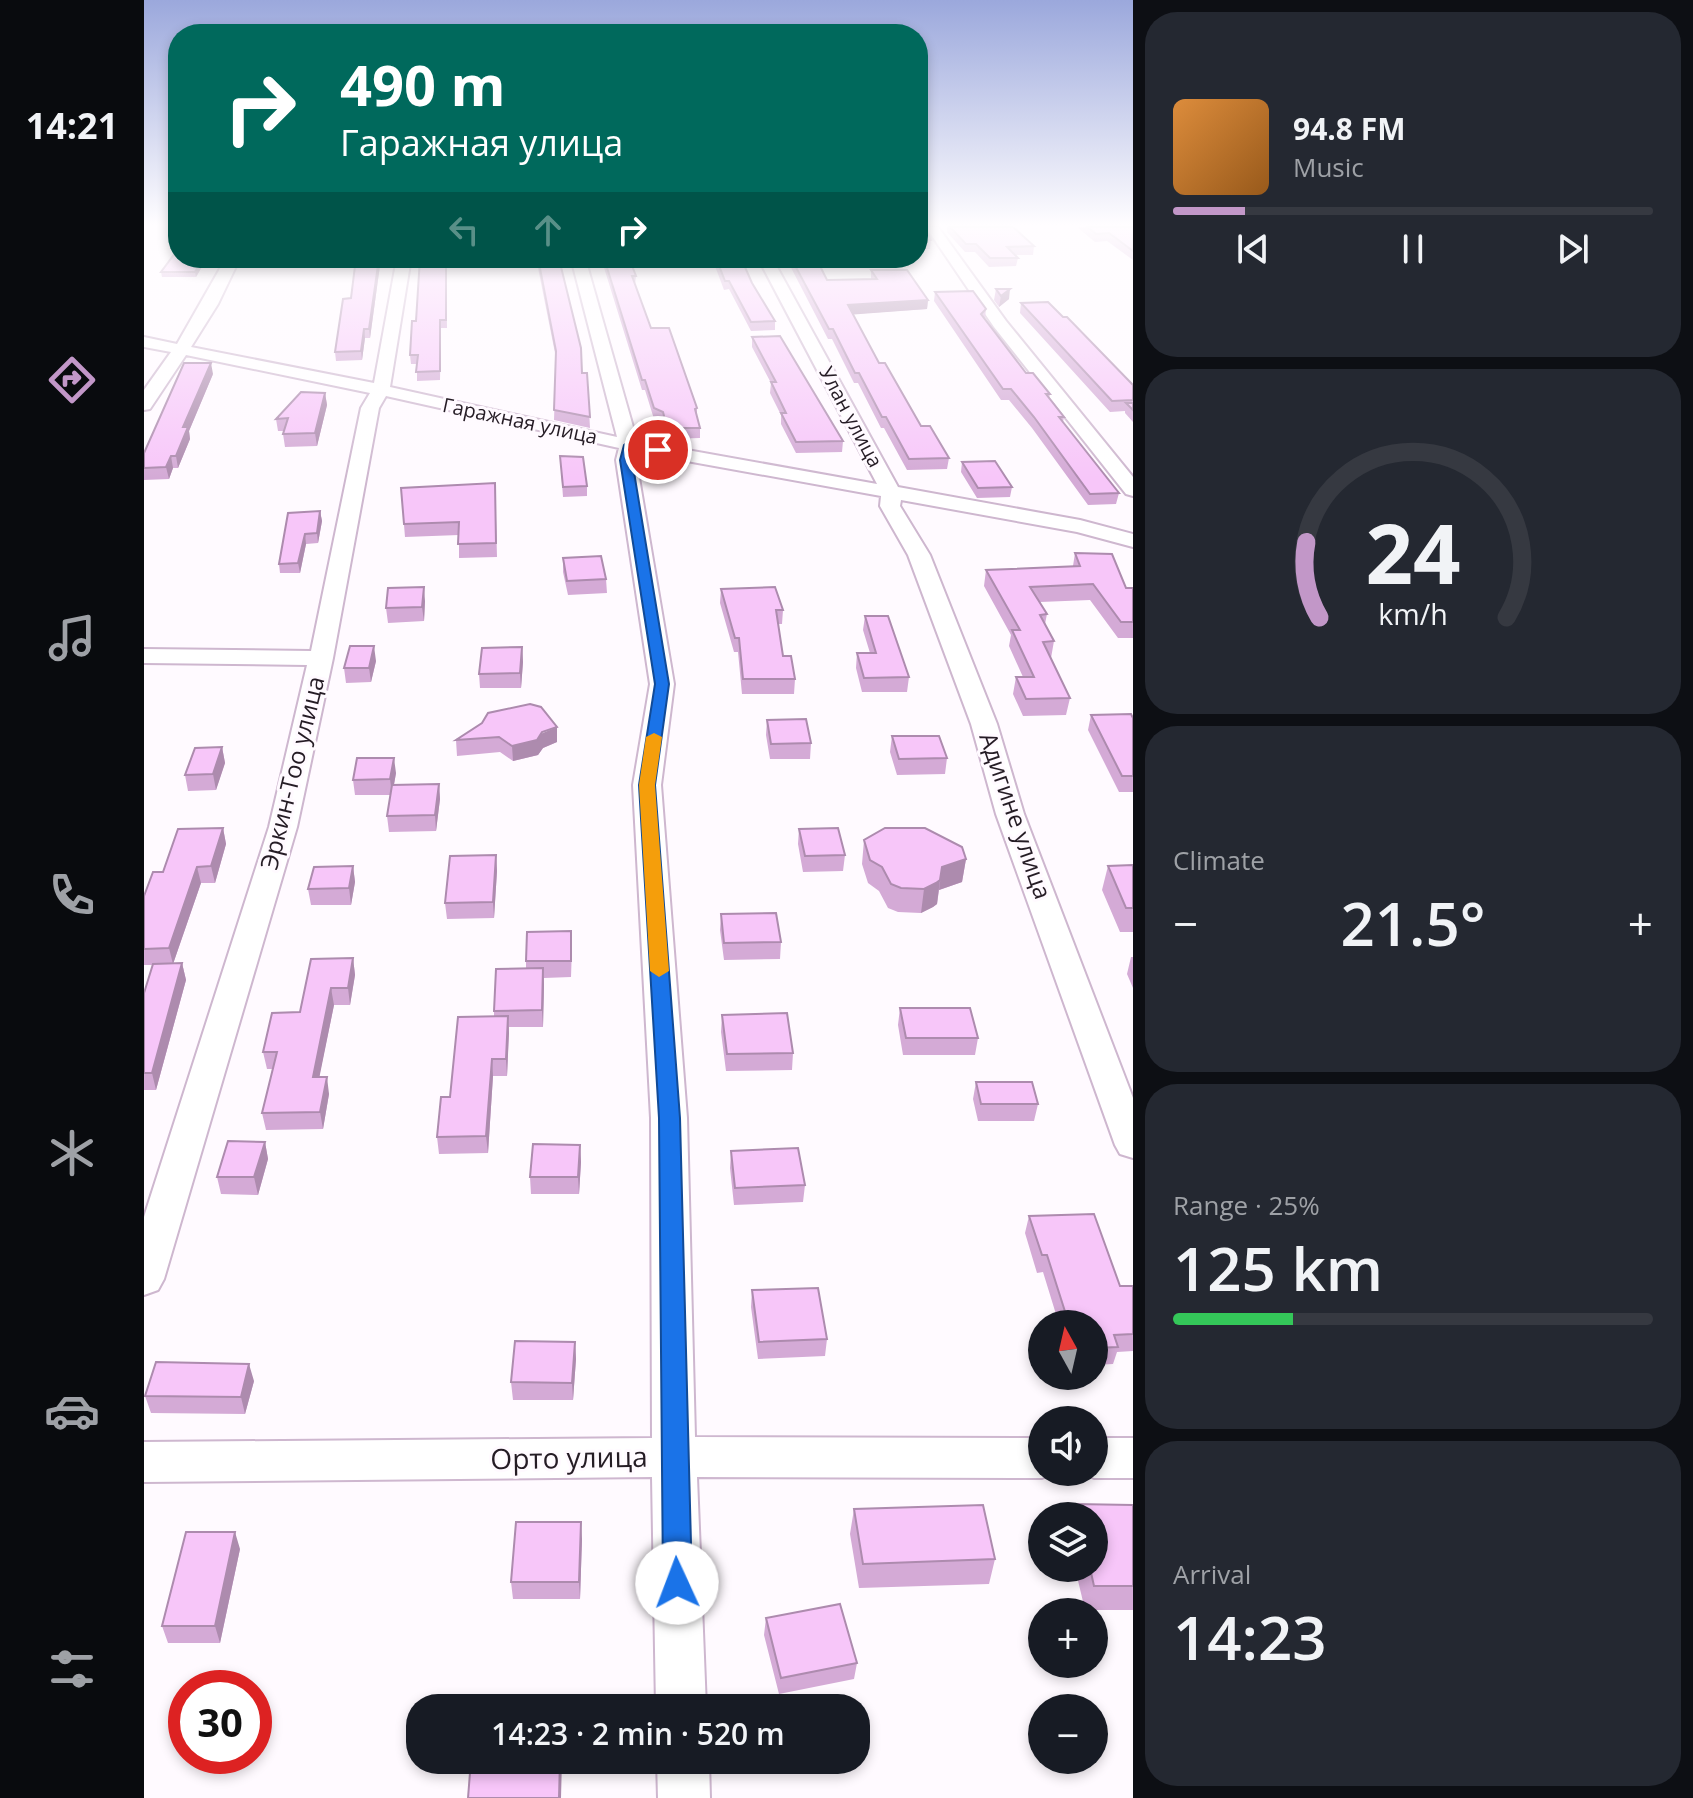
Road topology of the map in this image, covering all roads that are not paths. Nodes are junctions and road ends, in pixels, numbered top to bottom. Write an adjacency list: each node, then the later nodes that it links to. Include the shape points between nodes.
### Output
1 (205, 311): 7 (street)
2 (395, 311): 8 (street, Эркин-Тоо улица)
3 (592, 311): 10 (street)
4 (793, 311): 12 (street, Улан улица)
5 (991, 311): 11 (street)
6 (144, 342): 7 (street, Гаражная улица)
7 (182, 349): 8 (street, Гаражная улица); 9 (street)
8 (381, 390): 10 (street, Гаражная улица); 15 (street, Эркин-Тоо улица, via 370,408)
9 (144, 405)
10 (629, 445): 12 (street, Гаражная улица); 18 (street, via 626,460 662,684 647,785 669,1118)
11 (1133, 490)
12 (891, 492): 13 (street, Гаражная улица, via 1080,526); 16 (street, Адигине улица, via 890,506 919,555 984,724 1010,814)
13 (1133, 541)
14 (144, 656): 15 (street)
15 (321, 658): 17 (street, Эркин-Тоо улица, via 283,827)
16 (1133, 1145)
17 (144, 1279)
18 (674, 1457): 19 (street, Орто улица); 22 (street, Орто улица); 23 (street)
19 (1028, 1458)
20 (1108, 1458): 21 (street)
21 (1133, 1458)
22 (144, 1462)
23 (681, 1694)
24 (683, 1774): 25 (street)
25 (684, 1798)

